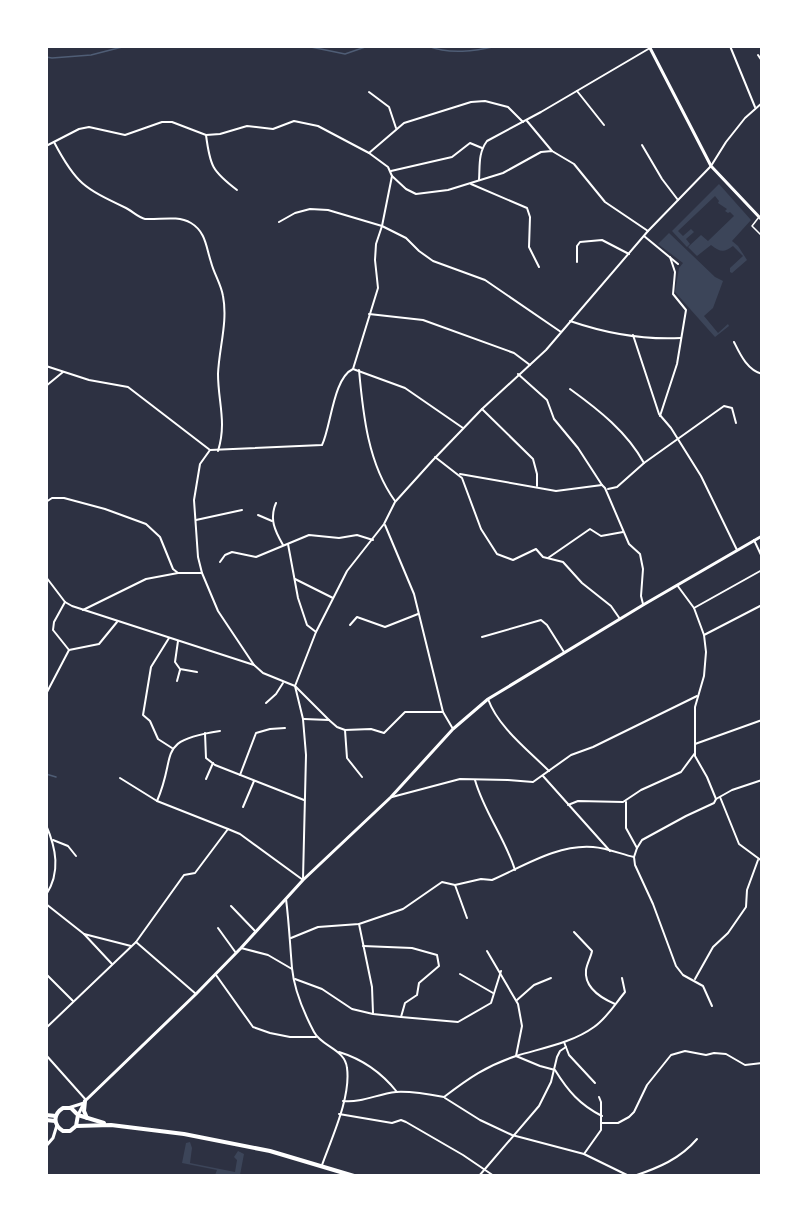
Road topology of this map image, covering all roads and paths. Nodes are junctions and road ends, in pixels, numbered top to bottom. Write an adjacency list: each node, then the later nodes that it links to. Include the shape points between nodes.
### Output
1 (730, 46): 8 (street)
2 (650, 47): 5 (street); 19 (main road)
3 (758, 55): 4 (street)
4 (762, 62)
5 (578, 91): 9 (street); 10 (street)
6 (369, 92): 11 (street, via 389,107)
7 (762, 103): 8 (street)
8 (755, 107): 19 (street)
9 (525, 121): 11 (street, via 508,107 477,100); 16 (street, via 487,141); 17 (street)
10 (604, 125)
11 (396, 128): 18 (street)
12 (207, 135): 13 (street, via 162,122 125,135 88,127); 18 (street, via 247,126 266,129 294,121 307,122); 24 (street, via 214,171)
13 (54, 142): 15 (street); 58 (street, via 75,178 90,191 141,218 190,222 207,243 225,309 219,374 223,434)
14 (642, 145): 25 (street)
15 (46, 146)
16 (482, 148): 20 (street, via 470,143 452,157); 22 (street)
17 (552, 151): 22 (street, via 541,152 503,173); 29 (street, via 574,164 605,201)
18 (369, 153): 20 (street)
19 (711, 166): 25 (street); 26 (main road)
20 (391, 171): 21 (street)
21 (392, 176): 23 (street, via 416,194); 28 (street)
22 (479, 180): 23 (street)
23 (471, 184): 36 (street, via 526,208 530,217 529,247)
24 (237, 190)
25 (678, 200): 29 (street)
26 (760, 219): 31 (lane, via 752,226)
27 (279, 222): 28 (street, via 310,209 328,210)
28 (382, 226): 37 (street, via 375,260 379,283); 39 (street, via 406,238 433,261 485,280)
29 (648, 231): 30 (street)
30 (644, 236): 32 (street); 33 (street)
31 (762, 236)
32 (629, 254): 34 (street, via 602,240 580,242); 38 (street)
33 (670, 257): 35 (street); 41 (street, via 675,272 673,294 686,310)
34 (577, 261)
35 (678, 264)
36 (539, 267)
37 (369, 314): 43 (street, via 423,320 513,353); 45 (street)
38 (570, 321): 39 (street); 40 (street)
39 (561, 332): 43 (street)
40 (633, 335): 41 (street); 53 (street)
41 (681, 338): 53 (street)
42 (734, 342): 49 (street, via 744,360)
43 (530, 365): 48 (street)
44 (46, 366): 47 (street)
45 (353, 369): 46 (street); 58 (street, via 348,371 338,391 322,445)
46 (359, 370): 55 (street, via 405,388); 66 (street, via 363,413 378,473)
47 (63, 372): 50 (street); 57 (street, via 134,390)
48 (518, 374): 52 (street); 62 (street, via 547,399 554,419)
49 (762, 374)
50 (46, 386)
51 (570, 389): 60 (street, via 628,438)
52 (482, 409): 55 (street); 63 (street, via 533,459)
53 (660, 416): 56 (street)
54 (736, 423): 56 (street, via 732,408 724,406)
55 (463, 428): 59 (street)
56 (678, 440): 60 (street); 79 (street, via 701,476)
57 (210, 450): 58 (street); 70 (street, via 200,464 196,480)
58 (218, 451)
59 (435, 458): 61 (street); 66 (street)
60 (644, 464): 64 (street, via 617,487)
61 (458, 474): 63 (street); 81 (street, via 481,530 497,554 513,560 536,549)
62 (602, 485): 63 (street, via 556,491); 64 (street)
63 (537, 487)
64 (606, 488): 73 (street)
65 (46, 502): 84 (street, via 64,498 146,524 160,537 172,569)
66 (395, 502): 72 (street)
67 (276, 503): 71 (street)
68 (242, 510): 70 (street)
69 (258, 515): 71 (street)
70 (196, 520): 85 (street)
71 (272, 521): 78 (street)
72 (384, 524): 75 (street); 95 (street, via 408,575)
73 (624, 531): 81 (street, via 602,536 590,529); 91 (street, via 628,544 640,554)
74 (762, 536): 76 (main road)
75 (373, 540): 77 (street, via 357,535 339,538 315,534); 89 (street)
76 (754, 540): 79 (main road); 80 (street)
77 (288, 544): 78 (street); 87 (street)
78 (283, 546): 82 (street, via 256,557 232,552)
79 (737, 550): 88 (main road)
80 (762, 557)
81 (548, 558): 96 (street, via 563,562)
82 (220, 562)
83 (762, 570): 93 (street)
84 (178, 573): 85 (street); 94 (street, via 146,579)
85 (202, 573): 106 (street, via 218,611)
86 (46, 577): 90 (street)
87 (295, 579): 89 (street); 99 (street, via 307,625)
88 (677, 585): 91 (main road); 93 (street)
89 (333, 598): 99 (street)
90 (65, 602): 94 (street); 104 (street, via 53,630)
91 (643, 604): 96 (main road)
92 (762, 605): 100 (street)
93 (694, 608): 100 (street)
94 (82, 610): 97 (street)
95 (418, 614): 98 (street, via 385,627 357,617); 116 (street)
96 (620, 619): 105 (main road)
97 (117, 622): 102 (street); 104 (street, via 99,644)
98 (350, 625)
99 (316, 632): 111 (street)
100 (704, 635): 113 (street, via 704,676)
101 (482, 637): 105 (street, via 541,620)
102 (169, 638): 103 (street); 126 (street, via 151,667 143,715 158,740)
103 (178, 641): 106 (street); 107 (street, via 175,662)
104 (69, 650): 112 (street)
105 (564, 652): 114 (main road)
106 (254, 665): 110 (street)
107 (180, 669): 108 (street); 109 (street)
108 (197, 672)
109 (177, 681)
110 (284, 682): 111 (street); 115 (street)
111 (295, 686): 117 (street); 118 (street)
112 (46, 694)
113 (697, 696): 125 (street); 129 (street, via 572,755)
114 (488, 699): 121 (main road); 129 (street, via 508,729)
115 (266, 703)
116 (443, 712): 121 (street); 122 (street, via 405,712 384,733)
117 (303, 719): 118 (street); 141 (street)
118 (329, 720): 122 (street)
119 (762, 720): 125 (street)
120 (285, 728): 130 (street, via 256,733)
121 (453, 729): 138 (main road)
122 (345, 730): 132 (street, via 347,758)
123 (220, 731): 124 (street)
124 (205, 733): 126 (street, via 186,738); 128 (street, via 206,758)
125 (695, 744): 127 (street)
126 (172, 748): 142 (street)
127 (695, 753): 140 (street); 143 (street, via 681,772)
128 (213, 763): 130 (street); 135 (street)
129 (549, 771): 131 (street)
130 (240, 775): 137 (street)
131 (543, 776): 134 (street, via 533,782); 144 (street)
132 (362, 777)
133 (120, 778): 142 (street)
134 (475, 779): 138 (street, via 445,782); 154 (street)
135 (206, 780)
136 (762, 780): 139 (street)
137 (254, 781): 141 (street); 145 (street)
138 (391, 797): 155 (main road)
139 (720, 797): 140 (street); 153 (street, via 737,841)
140 (716, 799): 149 (street, via 642,840)
141 (304, 800): 155 (street)
142 (157, 801): 147 (street)
143 (626, 801): 144 (street, via 578,801); 149 (street, via 626,828)
144 (568, 806): 150 (street)
145 (243, 807)
146 (46, 825): 148 (street)
147 (228, 829): 155 (street); 168 (street, via 195,873 184,875)
148 (53, 840): 151 (street, via 68,846); 157 (street, via 54,882)
149 (637, 848): 152 (street)
150 (610, 851): 152 (street); 154 (street, via 570,848)
151 (76, 856)
152 (634, 857): 183 (street, via 676,966 683,975)
153 (760, 860): 183 (street, via 747,890 746,908 713,947)
154 (515, 870): 156 (street, via 492,880)
155 (303, 880): 158 (main road)
156 (455, 885): 161 (street); 162 (street, via 442,882 411,905)
157 (46, 895)
158 (286, 899): 164 (main road); 167 (street)
159 (46, 904): 166 (street)
160 (231, 906): 164 (street)
161 (467, 918)
162 (359, 924): 167 (street, via 318,927); 170 (street)
163 (218, 928): 173 (street)
164 (256, 932): 171 (main road)
165 (574, 932): 188 (street, via 592,951 586,969 588,982 598,996)
166 (84, 934): 169 (street); 174 (street)
167 (291, 938): 175 (street)
168 (136, 942): 169 (street); 185 (street)
169 (131, 946): 174 (street)
170 (363, 946): 190 (street, via 369,964); 191 (street, via 412,948 437,955 439,966 419,983 417,995 405,1003)
171 (241, 948): 173 (main road); 175 (street, via 268,955)
172 (488, 951): 176 (street)
173 (236, 953): 178 (main road)
174 (112, 964): 187 (street)
175 (292, 969): 182 (street)
176 (501, 971): 184 (street); 186 (street, via 508,990)
177 (46, 974): 187 (street)
178 (216, 974): 185 (main road); 193 (street, via 253,1027 290,1037)
179 (460, 974): 184 (street)
180 (551, 978): 186 (street, via 534,985)
181 (622, 978): 188 (street, via 625,992)
182 (294, 979): 190 (street, via 322,989 352,1009); 193 (street)
183 (695, 980): 189 (street, via 703,986)
184 (493, 993): 191 (street, via 489,1005 458,1022)
185 (196, 994): 205 (main road)
186 (517, 1000): 198 (street, via 522,1026)
187 (74, 1001): 192 (street)
188 (615, 1004): 194 (street, via 593,1029)
189 (712, 1006)
190 (373, 1014): 191 (street)
191 (401, 1017)
192 (46, 1028)
193 (316, 1037): 196 (street)
194 (564, 1042): 195 (street); 198 (street)
195 (566, 1047): 200 (street, via 557,1057); 201 (street)
196 (337, 1051): 202 (street, via 366,1064); 206 (street, via 347,1065)
197 (46, 1055): 205 (street)
198 (516, 1056): 200 (street); 204 (street, via 478,1072)
199 (762, 1063): 216 (street, via 745,1065 726,1054 677,1053 654,1075 629,1117 618,1123)
200 (555, 1070): 212 (street, via 574,1098); 220 (street, via 539,1106)
201 (595, 1083)
202 (397, 1092): 204 (street); 206 (street, via 360,1102)
203 (599, 1096): 212 (street)
204 (444, 1097): 220 (street)
205 (85, 1101): 207 (main road); 210 (main road); 213 (main road)
206 (343, 1101): 208 (street)
207 (66, 1108): 210 (main road); 211 (main road)
208 (339, 1114): 225 (street); 226 (street, via 392,1123 401,1120)
209 (46, 1115): 211 (main road)
210 (78, 1115): 213 (main road); 218 (main road)
211 (56, 1116): 215 (main road)
212 (602, 1116): 216 (street)
213 (88, 1119): 217 (main road)
214 (46, 1120): 215 (main road)
215 (56, 1123): 219 (main road); 221 (main road)
216 (602, 1123): 224 (street, via 600,1133)
217 (111, 1125): 218 (main road); 225 (main road, via 237,1144)
218 (76, 1126): 219 (main road)
219 (67, 1131): 221 (main road)
220 (512, 1135): 224 (street); 226 (street)
221 (53, 1138): 223 (main road)
222 (697, 1139): 234 (street, via 674,1160)
223 (46, 1146)
224 (584, 1154): 233 (street)
225 (322, 1165): 227 (main road)
226 (483, 1169): 229 (street); 230 (street)
227 (346, 1174): 228 (main road)
228 (354, 1176)
229 (479, 1176)
230 (494, 1176)
231 (541, 1176): 232 (street)
232 (546, 1176)
233 (629, 1176)
234 (634, 1176)

